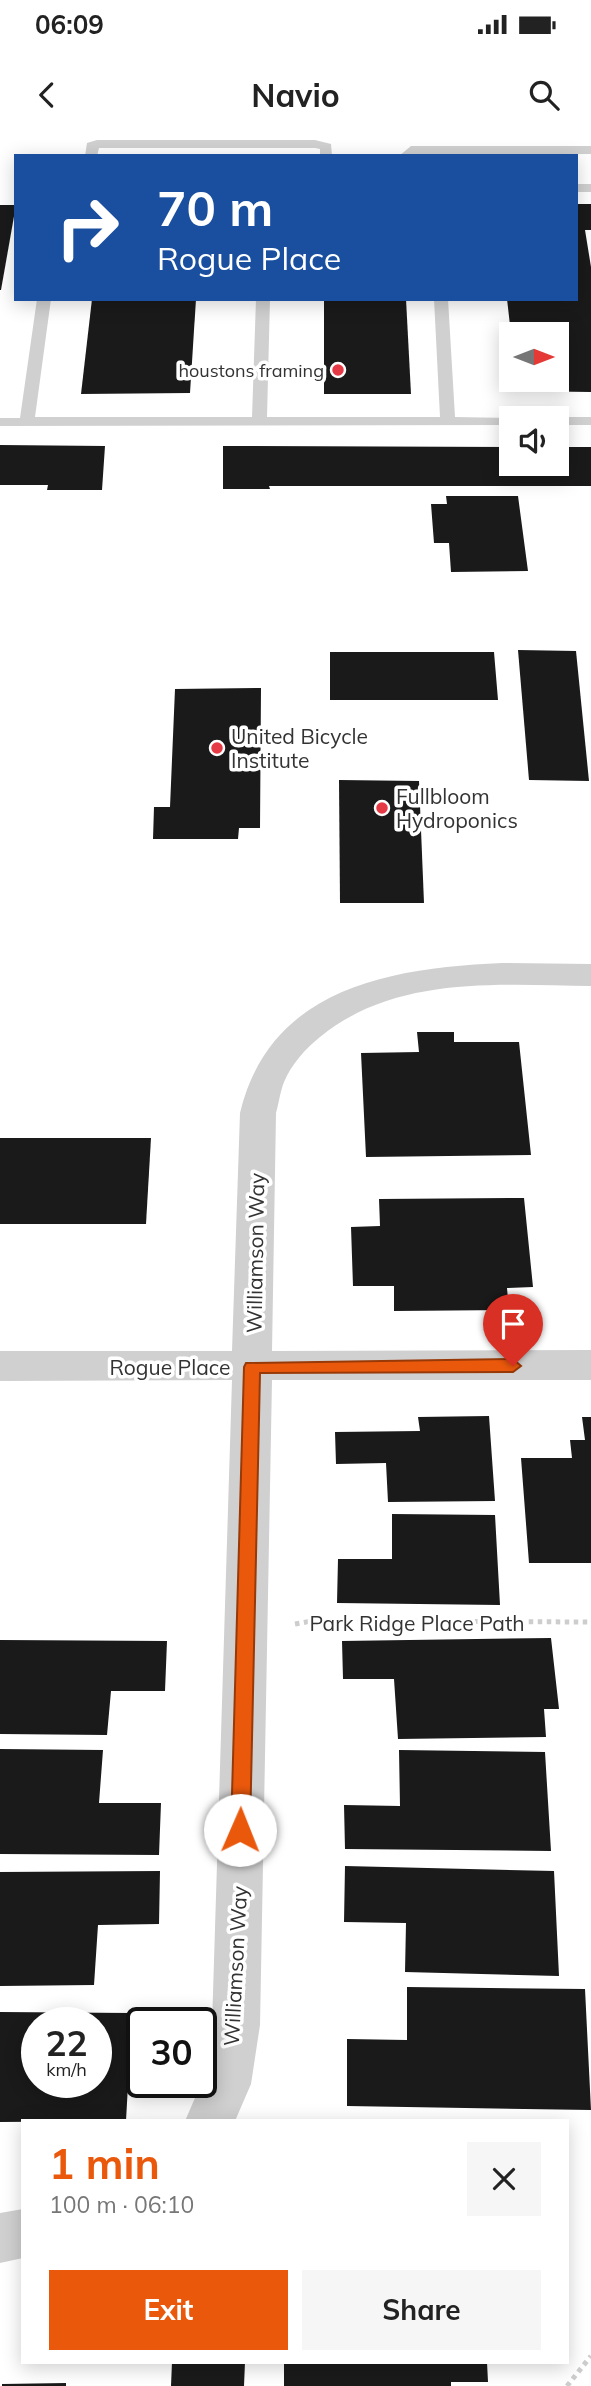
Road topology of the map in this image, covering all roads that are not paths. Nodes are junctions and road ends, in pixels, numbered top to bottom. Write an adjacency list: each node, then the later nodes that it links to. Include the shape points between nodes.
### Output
1 (591, 150): 4 (lane, via 411,150)
2 (91, 154): 3 (lane, via 97,144 315,144 326,147)
3 (326, 154)
4 (407, 154)
5 (44, 301): 14 (lane)
6 (263, 301): 8 (lane)
7 (441, 301): 9 (lane)
8 (259, 421): 9 (lane); 14 (lane)
9 (449, 421): 10 (lane)
10 (499, 421)
11 (569, 421): 12 (lane)
12 (591, 421)
13 (0, 422): 14 (lane)
14 (27, 422)
15 (591, 975): 18 (street, Williamson Way, via 468,975 408,981 323,1012 289,1044 267,1079 258,1113)
16 (591, 1365): 18 (street, Rogue Place)
17 (0, 1366): 18 (street, Rogue Place)
18 (252, 1367): 19 (street, Williamson Way, via 236,2025 226,2084)
19 (211, 2119)
20 (21, 2233): 21 (street)
21 (0, 2238)

